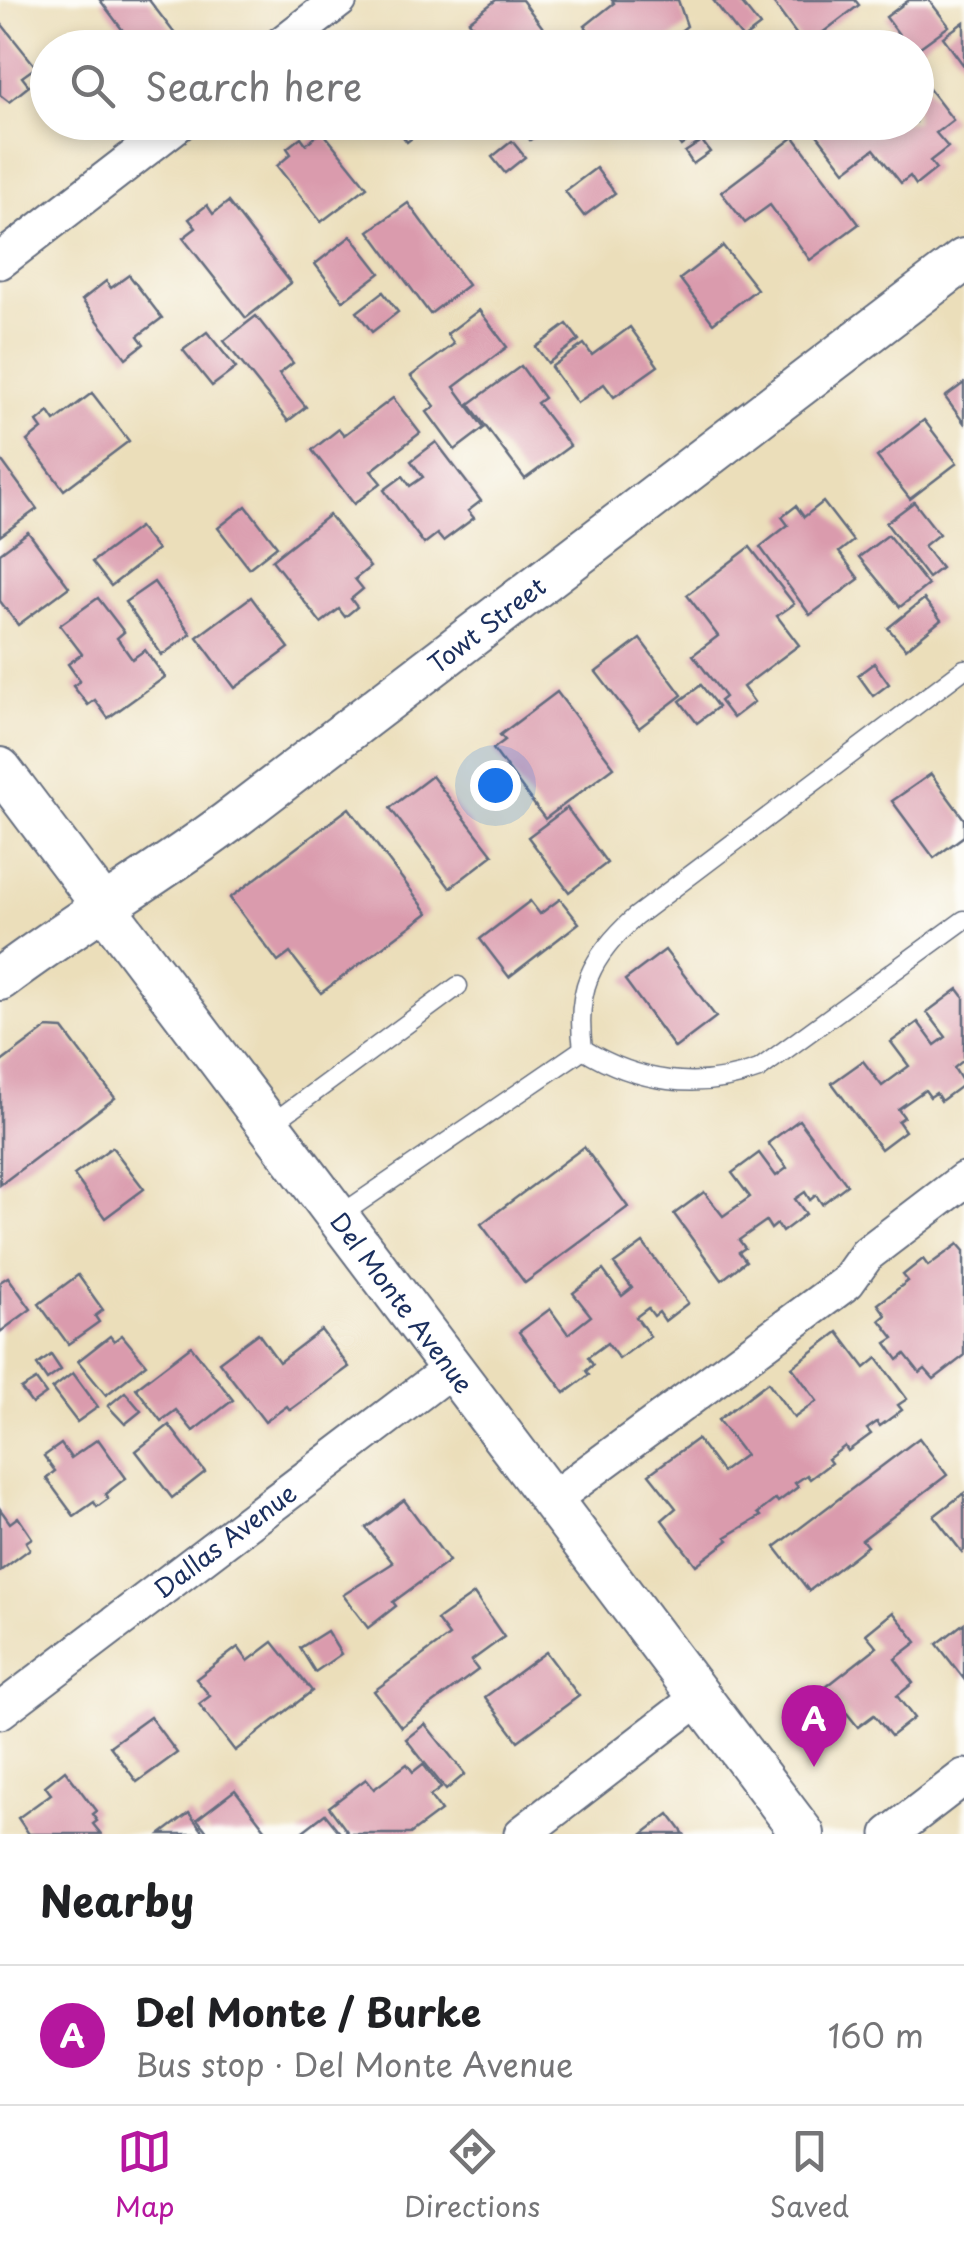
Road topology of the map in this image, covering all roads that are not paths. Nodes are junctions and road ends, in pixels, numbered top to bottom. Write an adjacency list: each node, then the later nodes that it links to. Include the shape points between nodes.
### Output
1 (339, 0): 2 (street)
2 (300, 30)
3 (157, 140): 5 (street)
4 (964, 260): 8 (street, Towt Street, via 228,822)
5 (0, 261)
6 (964, 669): 12 (lane, via 614,936 584,991)
7 (0, 770): 8 (street, Del Monte Avenue)
8 (103, 905): 10 (street, Towt Street); 13 (street, Del Monte Avenue)
9 (964, 920): 12 (lane, via 758,1069 737,1077 662,1079 607,1064)
10 (0, 979)
11 (458, 986): 13 (lane)
12 (582, 1049): 15 (lane)
13 (269, 1126): 15 (street, Del Monte Avenue)
14 (964, 1180): 17 (street, via 867,1254 846,1282)
15 (339, 1216): 16 (street, Del Monte Avenue)
16 (452, 1368): 17 (street, Del Monte Avenue); 19 (street, Dallas Avenue)
17 (550, 1501): 18 (street, Del Monte Avenue)
18 (700, 1697): 21 (street); 22 (street, Del Monte Avenue)
19 (0, 1712)
20 (964, 1777): 23 (street)
21 (522, 1834)
22 (802, 1834)
23 (890, 1834)

